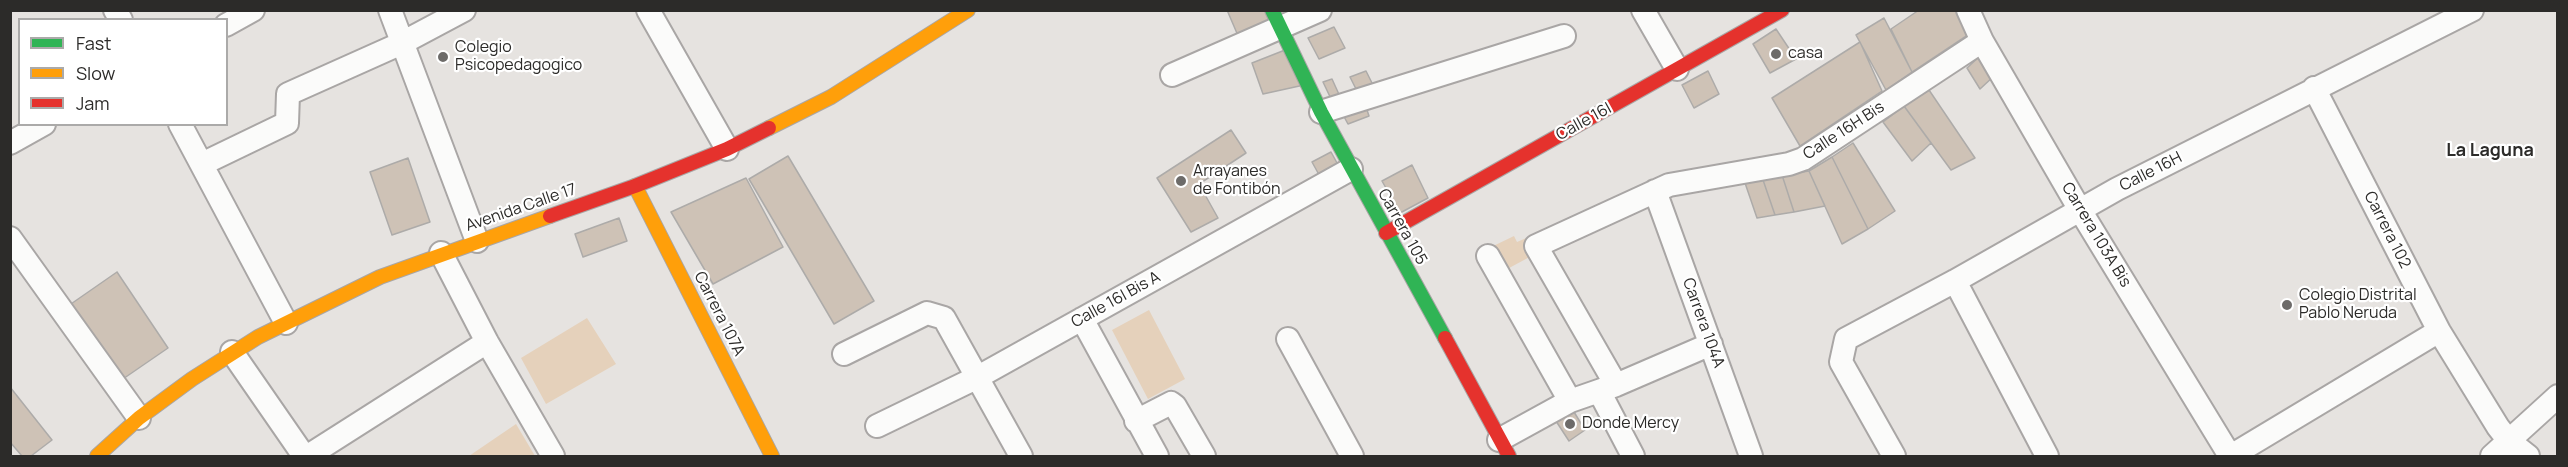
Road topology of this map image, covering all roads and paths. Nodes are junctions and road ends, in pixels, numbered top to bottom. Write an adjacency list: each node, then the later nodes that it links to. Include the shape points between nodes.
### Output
1 (253, 10): 13 (street)
2 (390, 10): 16 (street)
3 (464, 10): 16 (street)
4 (648, 10): 24 (street)
5 (968, 10): 11 (street, Avenida Calle 17)
6 (1320, 10): 12 (street)
7 (1643, 10): 17 (street)
8 (1782, 10): 17 (street, Calle 16I)
9 (1968, 10): 15 (street, Carrera 103A Bis)
10 (2472, 10): 19 (street, Calle 16H)
11 (947, 16): 24 (street, Avenida Calle 17, via 831,97)
12 (1276, 19): 18 (street); 20 (street, Carrera 105)
13 (228, 24)
14 (1564, 36): 20 (street)
15 (1982, 41): 28 (street, Calle 16H Bis, via 1803,159); 29 (street, Carrera 103A Bis)
16 (402, 43): 25 (street, via 288,94 287,123); 32 (street)
17 (1677, 69): 30 (street, Calle 16I)
18 (1172, 75)
19 (2314, 88): 29 (street, Calle 16H); 38 (street, Carrera 102)
20 (1321, 112): 26 (street, Carrera 105)
21 (40, 126): 23 (street)
22 (181, 126): 25 (street)
23 (10, 142)
24 (727, 149): 27 (street, Avenida Calle 17)
25 (202, 164): 37 (street)
26 (1351, 169): 30 (street, Carrera 105); 36 (street, Calle 16I Bis A)
27 (635, 186): 32 (street, Avenida Calle 17); 57 (street, Carrera 107A)
28 (1655, 190): 41 (street, Carrera 104A); 45 (street, Calle 16H Bis, via 1536,246)
29 (2080, 210): 35 (street, Calle 16H); 66 (street, Carrera 103A Bis)
30 (1386, 233): 52 (street, Carrera 105)
31 (10, 238): 48 (street)
32 (477, 241): 33 (street, Avenida Calle 17)
33 (441, 253): 37 (street, Avenida Calle 17, via 380,277); 40 (street)
34 (1488, 256): 47 (street)
35 (1955, 281): 64 (street, Calle 16H, via 1846,339 1842,349 1841,362); 65 (street)
36 (1082, 319): 44 (street, Calle 16I Bis A); 49 (street)
37 (286, 323): 42 (street, Avenida Calle 17)
38 (2439, 331): 51 (street, Carrera 102); 66 (street)
39 (1288, 339): 61 (street)
40 (487, 342): 55 (street); 56 (street)
41 (1711, 344): 45 (street); 63 (street, Carrera 104A)
42 (232, 352): 48 (street, Avenida Calle 17); 54 (street)
43 (844, 354): 44 (street, via 927,313 936,314 944,318)
44 (978, 377): 50 (street, Calle 16I Bis A); 58 (street)
45 (1608, 388): 47 (street); 62 (street)
46 (2558, 396): 51 (street)
47 (1570, 401): 52 (street)
48 (139, 418): 53 (street, Avenida Calle 17)
49 (1136, 421): 59 (street); 60 (street, via 1171,403)
50 (877, 426)
51 (2501, 449): 67 (street, Carrera 102)
52 (1505, 452)
53 (97, 456)
54 (304, 456)
55 (308, 456)
56 (553, 456)
57 (772, 456)
58 (1021, 456)
59 (1157, 456)
60 (1204, 456)
61 (1352, 456)
62 (1632, 456)
63 (1751, 456)
64 (1894, 456)
65 (2047, 456)
66 (2230, 456)
67 (2528, 456)

